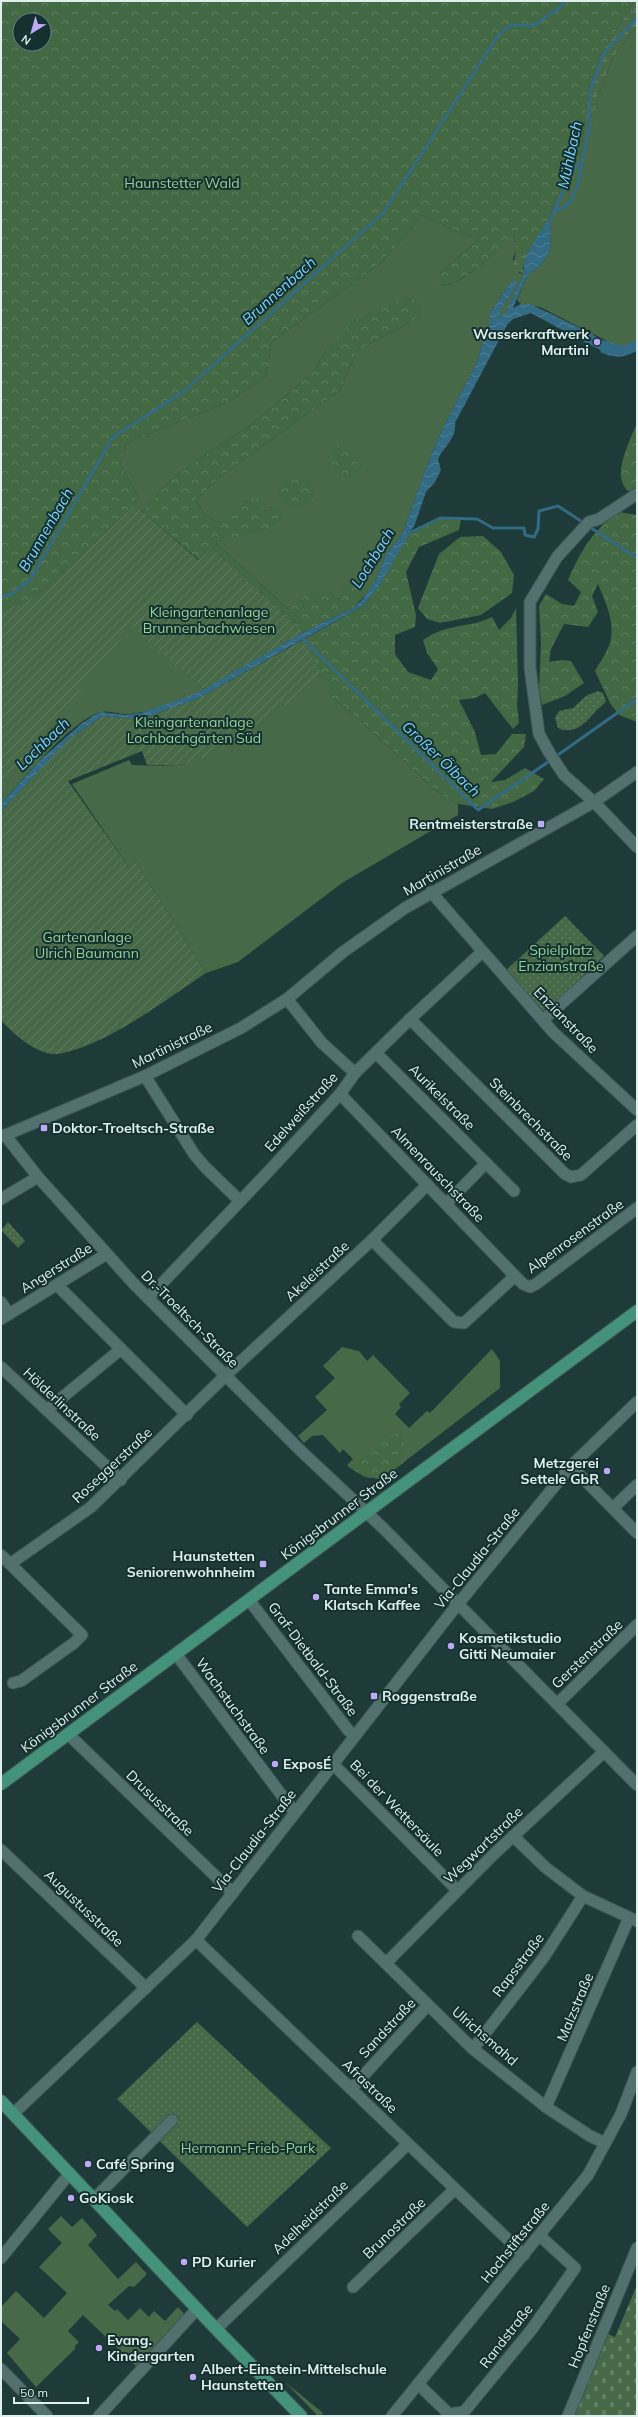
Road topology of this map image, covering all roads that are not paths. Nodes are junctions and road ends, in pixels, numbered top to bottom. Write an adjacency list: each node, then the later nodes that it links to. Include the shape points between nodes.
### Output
1 (637, 494): 3 (street, via 587,525 557,557 530,602 530,668 539,734 557,766)
2 (637, 772): 3 (street, Martinistraße)
3 (594, 802): 4 (street); 5 (street, Martinistraße)
4 (637, 847)
5 (431, 892): 7 (street, Enzianstraße); 8 (street, Martinistraße, via 371,931)
6 (637, 936): 10 (street)
7 (482, 952): 9 (street, Edelweißstraße); 10 (street, Enzianstraße)
8 (287, 999): 12 (street, via 322,1043); 13 (street, Martinistraße, via 241,1028)
9 (410, 1018): 11 (street, Edelweißstraße); 16 (street, Steinbrechstraße, via 565,1174 572,1177 582,1175)
10 (543, 1020): 15 (street, Enzianstraße)
11 (376, 1053): 12 (street, Edelweißstraße); 18 (street, Aurikelstraße)
12 (355, 1073): 14 (street, Edelweißstraße)
13 (145, 1076): 17 (street, Martinistraße); 23 (street, via 194,1154)
14 (340, 1094): 20 (street, Almenrauschstraße); 23 (street, Edelweißstraße)
15 (637, 1110)
16 (637, 1125)
17 (3, 1136): 19 (street, Dr.-Troeltsch-Straße)
18 (486, 1163): 21 (street, Aurikelstraße); 24 (street)
19 (38, 1177): 22 (street); 27 (street, Dr.-Troeltsch-Straße)
20 (427, 1185): 24 (street, Almenrauschstraße); 26 (street, Akeleistraße)
21 (514, 1191)
22 (1, 1199)
23 (240, 1201): 30 (street, Edelweißstraße)
24 (446, 1204): 28 (street, Almenrauschstraße)
25 (637, 1208): 28 (street, Alpenrosenstraße, via 536,1284 530,1287)
26 (372, 1240): 28 (street, Alpenrosenstraße, via 454,1322 464,1323); 36 (street, Akeleistraße)
27 (105, 1255): 29 (street, Angerstraße); 30 (street, Dr.-Troeltsch-Straße)
28 (515, 1276)
29 (56, 1285): 33 (street, Angerstraße); 34 (street)
30 (148, 1298): 36 (street, Dr.-Troeltsch-Straße)
31 (1, 1302): 33 (street)
32 (637, 1311): 44 (main road, Königsbrunner Straße)
33 (5, 1316)
34 (121, 1350): 38 (street); 39 (street)
35 (1, 1367): 38 (street, Hölderlinstraße)
36 (225, 1376): 39 (street, Roseggerstraße); 44 (street, Dr.-Troeltsch-Straße)
37 (637, 1402): 40 (street, Via-Claudia-Straße)
38 (47, 1410): 41 (street, Hölderlinstraße)
39 (186, 1415): 41 (street, Roseggerstraße)
40 (571, 1466): 43 (street); 49 (street, Via-Claudia-Straße)
41 (121, 1480): 47 (street, Roseggerstraße, via 91,1507)
42 (637, 1485): 43 (street)
43 (613, 1508): 45 (street)
44 (366, 1513): 48 (main road, Königsbrunner Straße); 49 (street)
45 (637, 1533)
46 (1, 1555): 47 (street)
47 (10, 1564): 52 (street, via 82,1635 21,1681)
48 (249, 1600): 51 (main road, Königsbrunner Straße); 55 (street, Graf-Dietbald-Straße)
49 (458, 1604): 53 (street); 55 (street, Via-Claudia-Straße)
50 (637, 1626): 53 (street, Gerstenstraße)
51 (176, 1654): 54 (main road, Königsbrunner Straße); 60 (street, Wachstuchstraße)
52 (13, 1683)
53 (557, 1704): 56 (street)
54 (68, 1734): 58 (main road, Königsbrunner Straße); 64 (street, Drususstraße)
55 (355, 1736): 57 (street, Via-Claudia-Straße)
56 (604, 1752): 59 (street); 61 (street, Wegwartstraße)
57 (333, 1764): 60 (street, Via-Claudia-Straße); 63 (street, Bei der Wettersäule)
58 (1, 1784)
59 (637, 1785)
60 (295, 1813): 64 (street, Via-Claudia-Straße)
61 (513, 1836): 63 (street, Wegwartstraße); 65 (street, via 545,1867)
62 (1, 1850): 70 (street, Augustusstraße)
63 (457, 1890): 69 (street, Wegwartstraße)
64 (233, 1893): 68 (street, Via-Claudia-Straße)
65 (584, 1896): 66 (street); 72 (street, Rapsstraße, via 544,1957)
66 (633, 1919): 76 (street, Malzstraße)
67 (358, 1936): 69 (street, Ulrichsmahd)
68 (196, 1940): 70 (street, Via-Claudia-Straße); 74 (street, Afrastraße)
69 (386, 1963): 71 (street, Ulrichsmahd)
70 (146, 1988): 77 (street, Via-Claudia-Straße)
71 (428, 2005): 72 (street, Ulrichsmahd); 74 (street, Sandstraße)
72 (473, 2049): 76 (street, Ulrichsmahd)
73 (637, 2072): 79 (street, Hochstiftstraße, via 621,2114)
74 (351, 2089): 80 (street, Afrastraße)
75 (1, 2102): 77 (main road)
76 (546, 2107): 79 (street, Ulrichsmahd)
77 (13, 2114): 81 (main road)
78 (172, 2120): 83 (street)
79 (605, 2143): 84 (street, Hochstiftstraße, via 588,2174)
80 (408, 2144): 82 (street, Afrastraße); 90 (street, Adelheidstraße)
81 (70, 2173): 83 (main road); 87 (street)
82 (455, 2189): 86 (street, Afrastraße); 88 (street, Brunostraße)
83 (94, 2199): 89 (main road)
84 (540, 2236): 86 (street, Hochstiftstraße); 93 (street, Randstraße, via 575,2268 532,2329 464,2412)
85 (637, 2248): 98 (street, Hopfenstraße)
86 (524, 2255): 92 (street, Hochstiftstraße)
87 (1, 2258)
88 (353, 2287)
89 (197, 2310): 90 (main road); 95 (street)
90 (216, 2329): 96 (main road)
91 (1, 2369): 94 (street)
92 (418, 2384): 93 (street, Randstraße); 97 (street, Hochstiftstraße)
93 (449, 2415)
94 (47, 2416)
95 (99, 2416)
96 (301, 2416)
97 (392, 2416)
98 (568, 2416)

